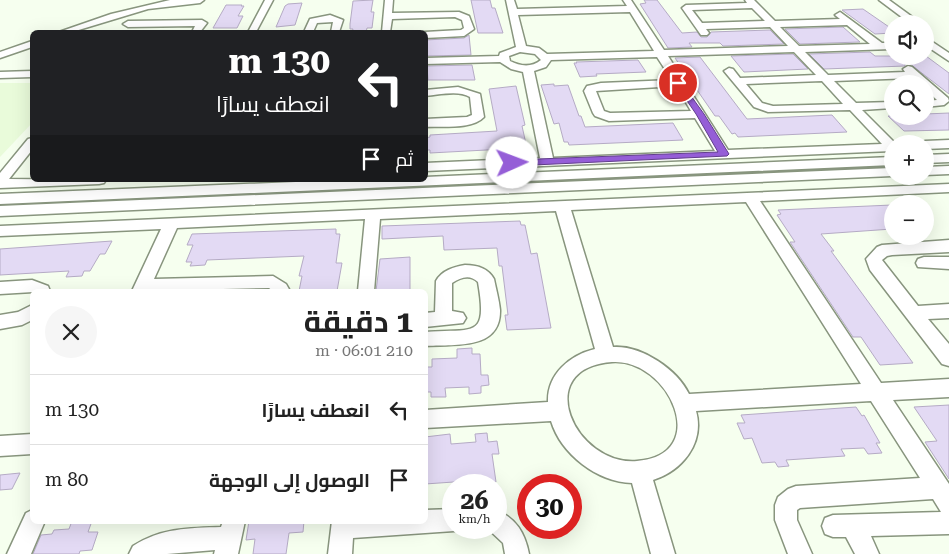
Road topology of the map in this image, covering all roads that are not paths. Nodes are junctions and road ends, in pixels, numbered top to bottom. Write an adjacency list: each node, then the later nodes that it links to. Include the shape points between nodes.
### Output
1 (165, 0): 9 (street)
2 (200, 0): 6 (street)
3 (268, 0): 24 (street)
4 (389, 0): 15 (street)
5 (510, 0): 11 (street)
6 (176, 1): 9 (street)
7 (751, 2): 18 (street); 18 (street, via 686,8 702,30)
8 (880, 2): 13 (street); 14 (street)
9 (146, 4): 16 (street); 19 (street); 20 (street)
10 (630, 4): 11 (street); 39 (street)
11 (513, 12): 36 (street)
12 (838, 13): 17 (street)
13 (893, 15)
14 (902, 15)
15 (388, 16): 27 (street); 28 (street, via 456,14 466,18 469,29 464,33)
16 (106, 18): 19 (street, via 120,18); 21 (street)
17 (848, 22): 18 (street); 33 (street)
18 (773, 24): 37 (street)
19 (126, 27): 22 (street); 23 (street, via 202,23)
20 (62, 30)
21 (70, 30)
22 (145, 30)
23 (197, 30)
24 (253, 30)
25 (310, 30): 26 (street, via 313,21 330,18 338,20)
26 (336, 30)
27 (386, 30)
28 (428, 35)
29 (934, 35): 32 (street)
30 (30, 43): 38 (street)
31 (934, 44): 32 (street)
32 (948, 45)
33 (880, 47): 34 (street); 37 (street)
34 (884, 47)
35 (934, 48): 41 (street)
36 (522, 49): 40 (street); 42 (street, via 508,52)
37 (799, 49): 39 (street); 51 (street)
38 (0, 53)
39 (660, 54): 40 (street); 53 (street)
40 (546, 57): 45 (street, via 544,64)
41 (949, 58)
42 (504, 59): 43 (street); 45 (street, via 509,65)
43 (428, 61)
44 (905, 66): 49 (street)
45 (528, 69): 68 (street)
46 (729, 71): 52 (street)
47 (30, 74): 48 (street)
48 (0, 75)
49 (916, 75)
50 (884, 76): 51 (street)
51 (826, 78): 52 (street); 58 (street)
52 (738, 81): 58 (street, via 763,109)
53 (678, 83): 59 (street); 59 (street, via 601,86 590,91 599,113 609,117)
54 (934, 91): 56 (street, via 944,100)
55 (428, 93): 60 (street, via 473,93 478,117 469,122)
56 (934, 103)
57 (884, 105): 58 (street)
58 (854, 107): 64 (street, via 892,147)
59 (700, 114): 64 (street)
60 (428, 123)
61 (949, 144): 63 (street)
62 (30, 145): 76 (street)
63 (934, 145)
64 (724, 154): 68 (street)
65 (949, 158): 66 (street)
66 (934, 159)
67 (884, 161): 73 (street)
68 (547, 162): 69 (street)
69 (428, 167)
70 (949, 170): 71 (street)
71 (934, 171)
72 (884, 172): 81 (street)
73 (428, 181)
74 (33, 182): 76 (street)
75 (399, 182): 79 (street)
76 (0, 183)
77 (946, 191): 78 (street)
78 (749, 196): 80 (street); 102 (street)
79 (0, 199)
80 (562, 205): 82 (street); 99 (street)
81 (0, 211)
82 (373, 213): 83 (street); 92 (street)
83 (172, 222): 84 (street); 90 (street)
84 (0, 231)
85 (949, 246): 94 (street, via 892,249 876,254 876,266)
86 (937, 263): 87 (street)
87 (949, 277)
88 (0, 288): 89 (street, via 32,286)
89 (38, 289)
90 (141, 289): 91 (street, via 273,282)
91 (281, 289)
92 (366, 289)
93 (949, 311): 94 (street)
94 (913, 312): 100 (street)
95 (30, 313): 97 (street, via 16,320)
96 (428, 320): 98 (street, via 450,319 444,281 450,275 459,271 474,272 486,279 492,319 486,331 478,335)
97 (0, 322)
98 (428, 338)
99 (606, 355): 103 (street, via 638,359 657,370 674,385); 104 (street, via 579,362 566,375 558,391)
100 (949, 358)
101 (949, 388): 102 (street)
102 (878, 392): 103 (street); 109 (street)
103 (684, 403): 108 (street, via 688,422 686,441 676,456 660,468)
104 (558, 411): 105 (street); 108 (street, via 564,430 577,448 595,462 617,470)
105 (428, 419)
106 (30, 444): 107 (street)
107 (0, 446)
108 (640, 472): 121 (street)
109 (944, 496): 122 (street, via 796,497 786,505 786,520)
110 (442, 520): 111 (street)
111 (428, 521)
112 (949, 523): 123 (street, via 843,526)
113 (33, 524): 117 (street)
114 (343, 524): 119 (street)
115 (507, 527): 120 (street)
116 (230, 538): 118 (street, via 168,541)
117 (19, 554)
118 (141, 554)
119 (340, 554)
120 (517, 554)
121 (663, 554)
122 (800, 554)
123 (867, 554)

